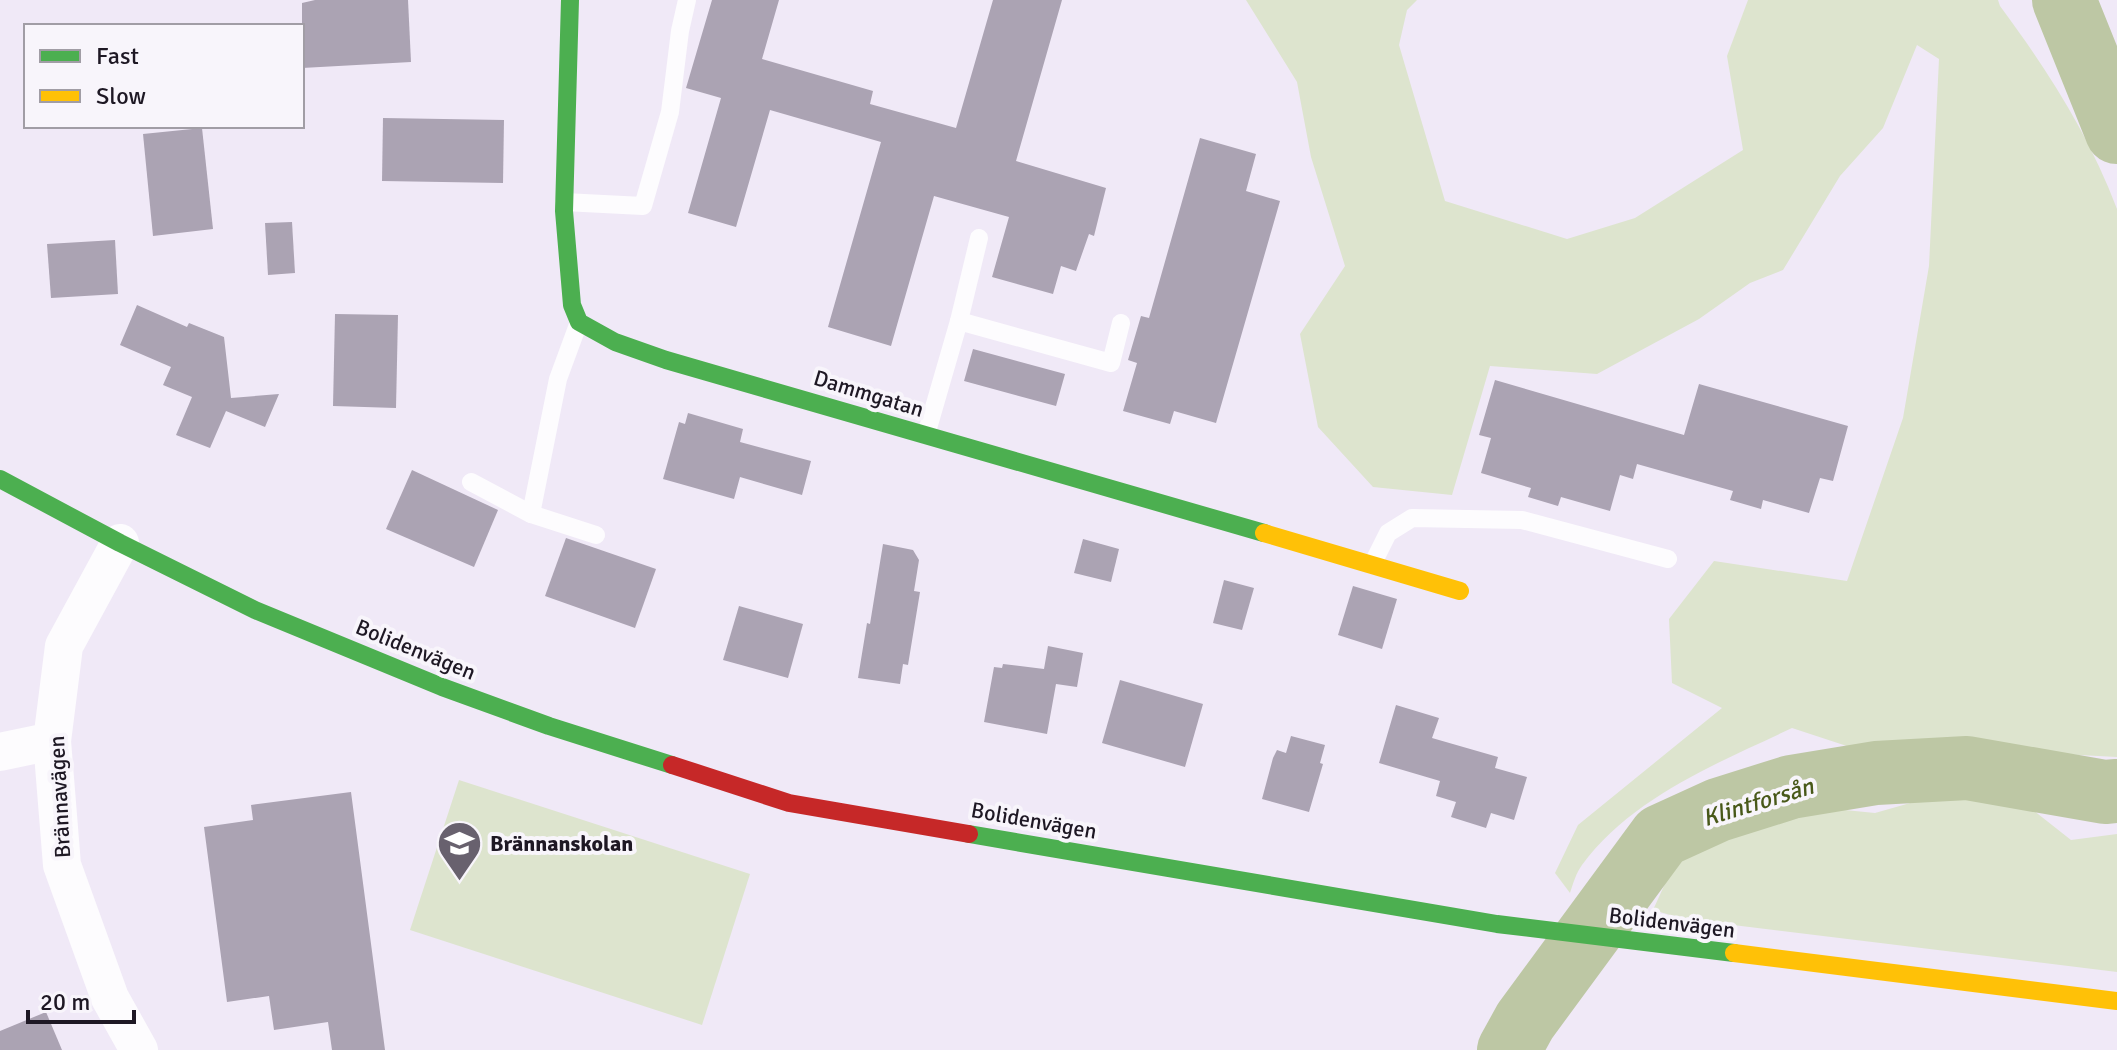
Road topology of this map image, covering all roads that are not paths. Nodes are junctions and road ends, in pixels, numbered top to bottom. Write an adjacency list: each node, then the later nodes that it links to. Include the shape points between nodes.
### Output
1 (570, 0): 3 (main road)
2 (687, 0): 3 (lane, via 670,112 643,206)
3 (564, 202): 6 (main road, via 570,292)
4 (979, 238): 5 (lane)
5 (959, 321): 7 (lane, via 1111,363); 8 (lane)
6 (579, 322): 8 (main road, Dammgatan, via 666,360); 11 (lane, via 558,379)
7 (1121, 323)
8 (926, 435): 15 (main road, Dammgatan)
9 (0, 479): 13 (main road, Bolidenvägen)
10 (471, 482): 11 (lane)
11 (531, 514): 12 (lane)
12 (596, 535)
13 (120, 543): 17 (street, Brännavägen, via 64,646); 19 (main road, Bolidenvägen, via 255,610 442,687 789,803 1497,924)
14 (1668, 559): 15 (lane, via 1522,520 1412,518 1388,533)
15 (1372, 565): 16 (main road, Dammgatan)
16 (1460, 591)
17 (52, 741): 18 (street); 20 (street, Brännavägen, via 62,865 110,998)
18 (0, 752)
19 (2117, 1001)
20 (139, 1050)

